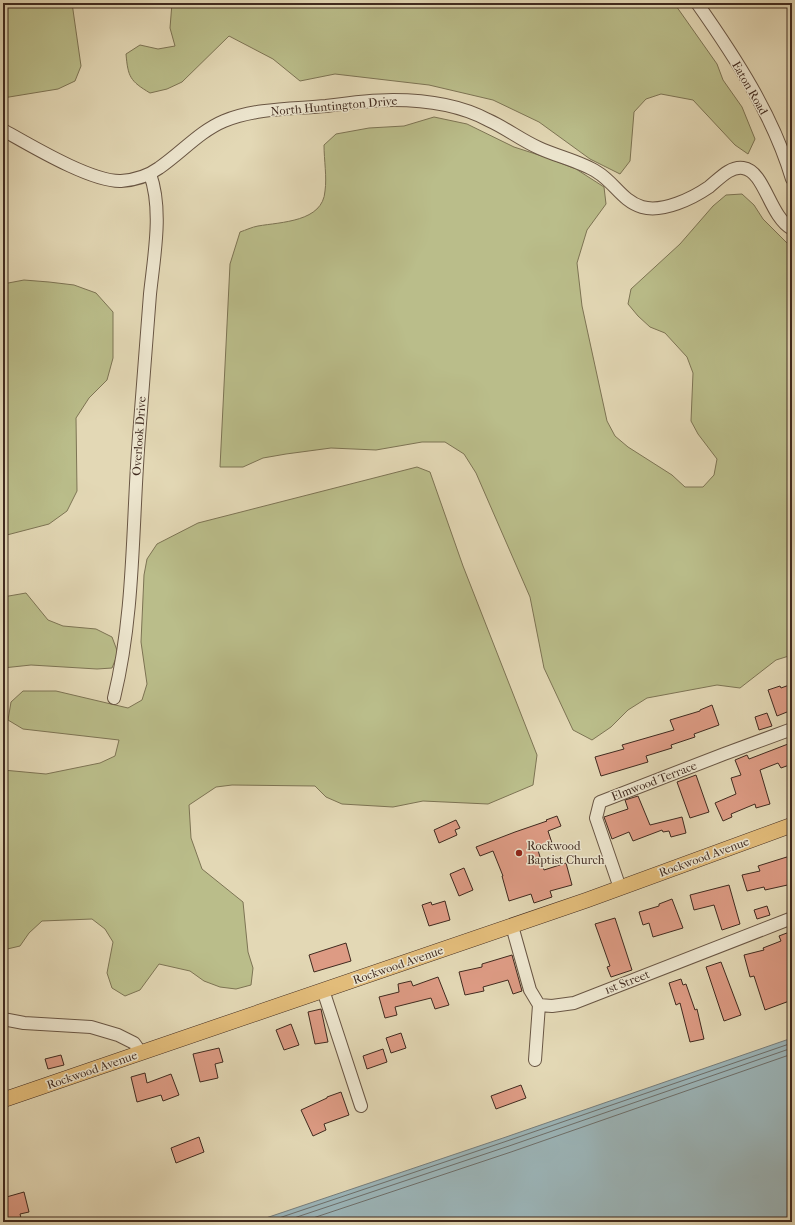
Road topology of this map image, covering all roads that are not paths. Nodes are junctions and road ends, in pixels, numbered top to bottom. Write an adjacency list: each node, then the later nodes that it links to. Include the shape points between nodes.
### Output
1 (696, 3): 4 (street, Eaton Road, via 747,79 778,137)
2 (3, 130): 3 (street, North Huntington Drive, via 104,179 125,180)
3 (150, 174): 5 (street, North Huntington Drive, via 208,130 235,118 270,110 409,100 473,113 535,146 598,172 626,199 645,208 681,202 731,170 744,168 754,173 766,191 773,209 786,226); 6 (street, Overlook Drive, via 157,211 138,439 129,604)
4 (792, 179)
5 (792, 229)
6 (114, 698)
7 (792, 729): 9 (street, Elmwood Terrace, via 600,802 596,818)
8 (792, 824): 9 (main road, Rockwood Avenue)
9 (620, 888): 11 (main road, Rockwood Avenue)
10 (792, 918): 13 (street, 1st Street, via 574,1003)
11 (512, 926): 12 (main road, Rockwood Avenue); 13 (street, via 530,990)
12 (323, 990): 15 (main road, Rockwood Avenue); 18 (street)
13 (539, 1005): 16 (street)
14 (3, 1019): 15 (street, via 24,1023 91,1027 134,1043)
15 (141, 1053): 17 (main road, Rockwood Avenue)
16 (535, 1060)
17 (3, 1100)
18 (361, 1106)

